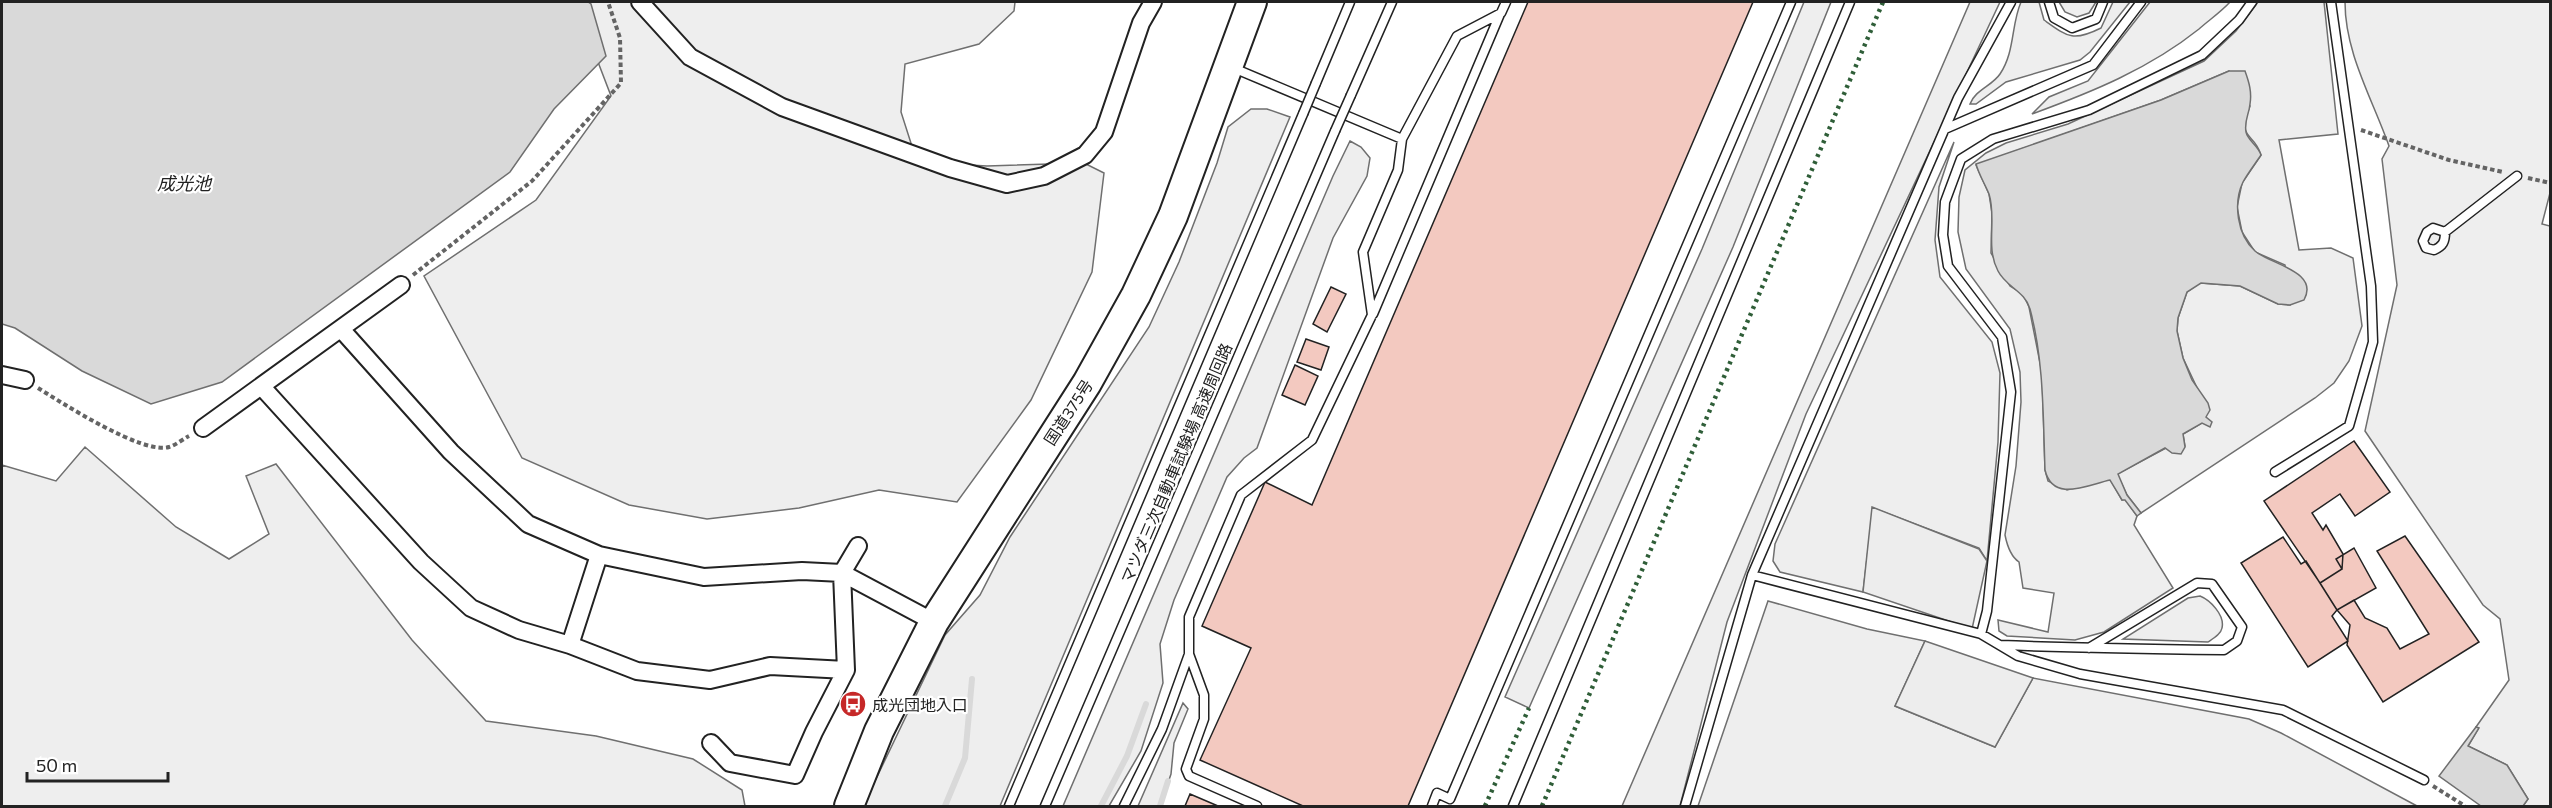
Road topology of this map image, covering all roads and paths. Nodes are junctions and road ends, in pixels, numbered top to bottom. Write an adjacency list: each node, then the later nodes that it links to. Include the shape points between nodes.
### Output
1 (608, 2): 24 (path, via 620,38 621,83 532,181)
2 (640, 2): 3 (street, via 690,57 782,107 950,168 1007,184 1044,176 1085,155 1104,132 1141,23)
3 (1153, 2)
4 (1252, 2): 17 (highway, 国道375号)
5 (1350, 2): 46 (lane, bridge)
6 (1392, 2): 47 (lane, マツダ三次自動車試験場 高速周回路, bridge)
7 (1506, 2): 16 (lane)
8 (1791, 2): 50 (lane, via 1450,799 1437,793)
9 (1850, 2): 51 (lane)
10 (2011, 2): 19 (lane)
11 (2049, 2): 12 (lane, via 2054,18 2072,28 2096,19)
12 (2103, 2)
13 (2141, 2): 19 (lane, via 2093,64)
14 (2252, 2): 37 (lane, via 2202,55 2089,110 1993,139 1961,159 1945,202 1943,235 1948,266 2002,337 2011,392)
15 (2331, 2): 18 (lane)
16 (1500, 13): 20 (lane, via 1457,36); 25 (lane)
17 (1230, 67): 20 (lane); 36 (highway, 国道375号, via 1173,216 1136,295 1087,383)
18 (2349, 125): 21 (path, via 2449,160); 31 (lane, via 2371,286 2373,342 2349,426)
19 (1945, 129): 35 (lane)
20 (1402, 139): 25 (lane, via 1398,170 1363,252)
21 (2517, 176): 22 (path); 23 (lane)
22 (2550, 183)
23 (2445, 232)
24 (401, 285): 26 (street)
25 (1372, 315): 41 (lane, via 1312,440 1241,495 1189,617)
26 (341, 329): 29 (street); 33 (street, via 451,452 528,525)
27 (2, 375): 28 (street)
28 (25, 380): 30 (path, via 142,445 167,448)
29 (262, 387): 30 (street); 38 (street, via 421,562 471,608 519,630)
30 (203, 428)
31 (2275, 472)
32 (858, 546): 34 (street)
33 (599, 555): 34 (street, via 704,577 802,571); 38 (street)
34 (842, 573): 36 (street); 42 (street)
35 (1752, 575): 37 (lane); 52 (lane)
36 (934, 622): 45 (highway, 国道375号, via 879,731)
37 (1982, 634): 39 (lane)
38 (570, 645): 42 (street, via 637,671 710,680 770,666)
39 (1999, 645): 40 (lane); 44 (lane, via 2018,656 2080,674 2283,710)
40 (2089, 648): 40 (lane, via 2224,650 2237,641 2242,627 2212,584 2197,583)
41 (1189, 654): 48 (lane, via 1162,729); 49 (lane, via 1204,695 1204,719 1186,769 1189,776)
42 (846, 669): 43 (street, via 795,775 730,763)
43 (711, 743)
44 (2424, 780): 53 (path)
45 (849, 807)
46 (1009, 807)
47 (1045, 807)
48 (1124, 807)
49 (1257, 807)
50 (1432, 807)
51 (1513, 807)
52 (1685, 807)
53 (2465, 807)

